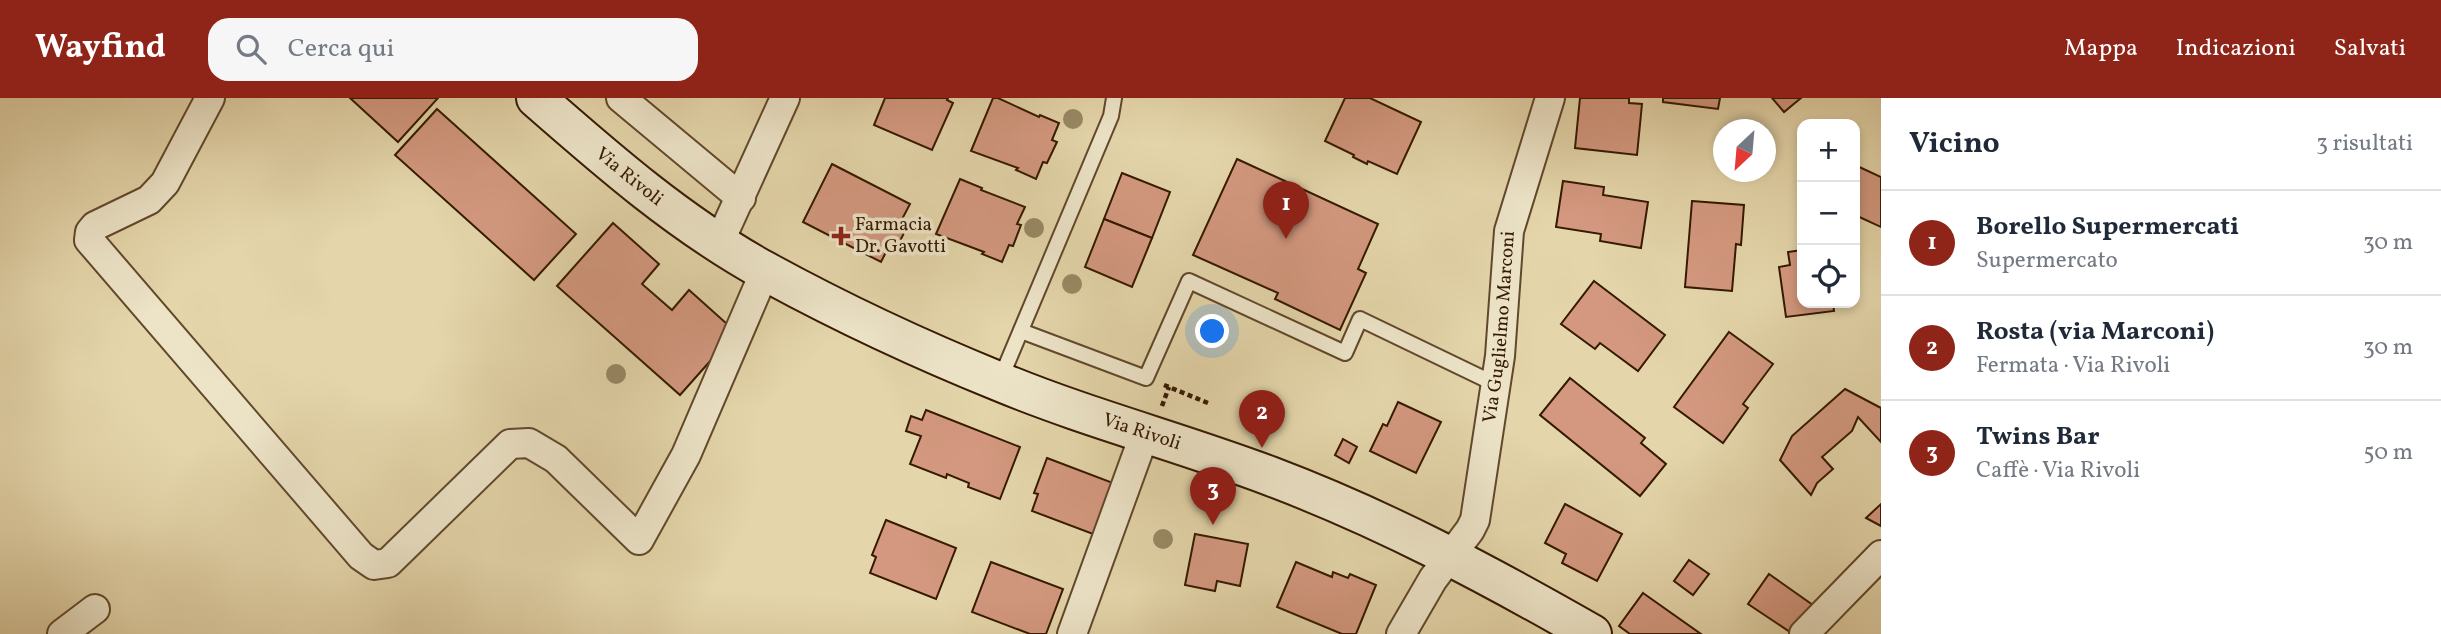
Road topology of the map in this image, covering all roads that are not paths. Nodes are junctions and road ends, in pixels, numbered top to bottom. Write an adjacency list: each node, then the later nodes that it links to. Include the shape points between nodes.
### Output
1 (209, 98): 9 (street, via 165,183 149,200 95,226 89,240 361,556 374,565 388,563 510,444 529,443 556,459 639,540 687,455)
2 (537, 98): 8 (street, Via Rivoli, via 619,172)
3 (621, 98): 7 (street)
4 (785, 98): 7 (street)
5 (1114, 98): 10 (lane, via 1111,116)
6 (1550, 98): 12 (street, Via Guglielmo Marconi, via 1509,231)
7 (741, 198): 8 (street)
8 (719, 243): 9 (street, Via Rivoli)
9 (765, 271): 11 (street, Via Rivoli)
10 (1021, 331): 11 (lane); 12 (lane, via 1146,378 1189,281 1345,353 1360,319)
11 (999, 382): 13 (street, Via Rivoli)
12 (1495, 384): 15 (street, Via Guglielmo Marconi, via 1475,520)
13 (1145, 433): 15 (street, Via Rivoli, via 1270,476); 18 (street)
14 (1881, 555): 21 (street)
15 (1452, 556): 19 (street, Via Guglielmo Marconi); 20 (street, Via Rivoli)
16 (95, 609): 17 (street)
17 (62, 634)
18 (1072, 634)
19 (1401, 634)
20 (1592, 634)
21 (1804, 634)

